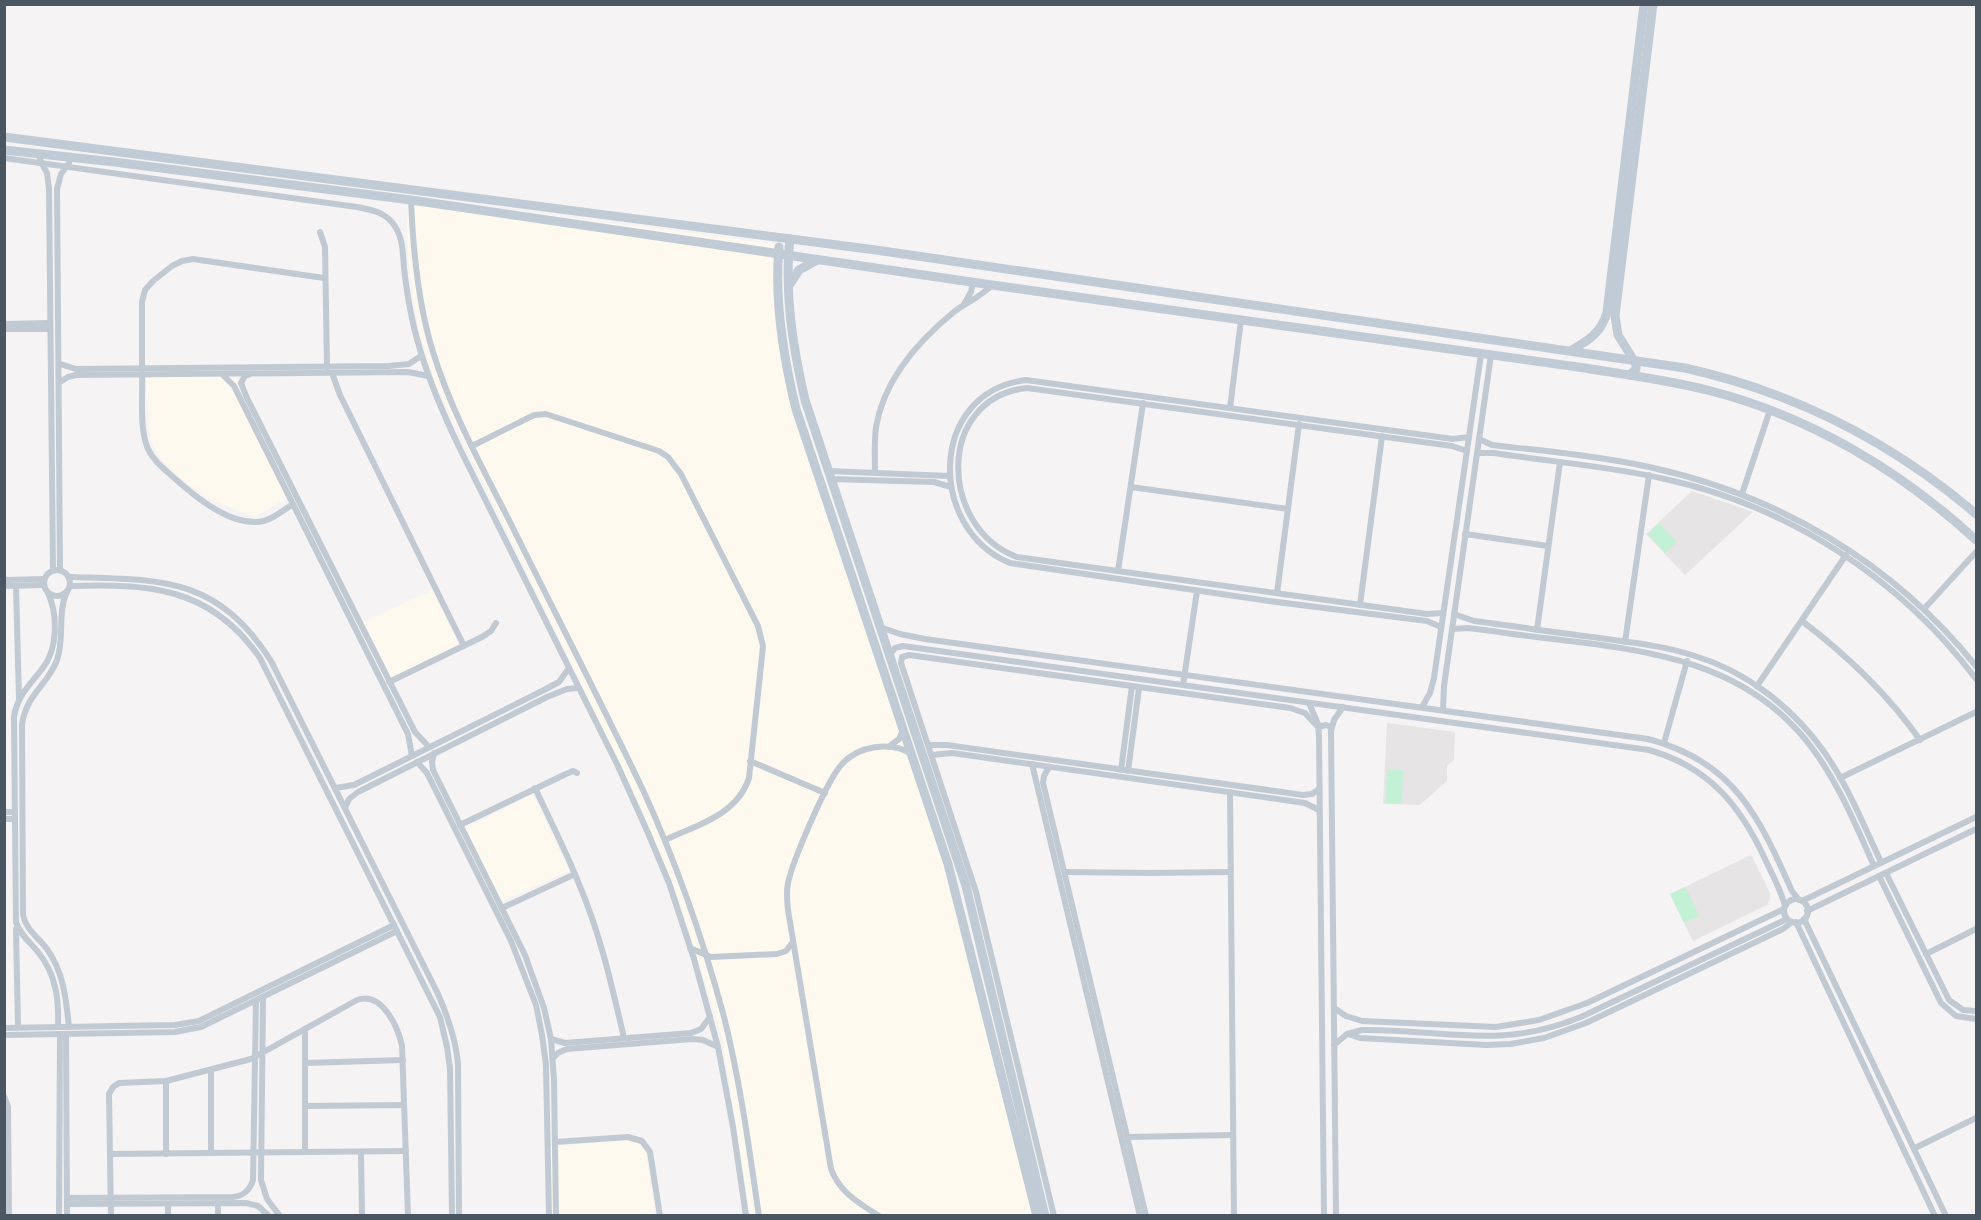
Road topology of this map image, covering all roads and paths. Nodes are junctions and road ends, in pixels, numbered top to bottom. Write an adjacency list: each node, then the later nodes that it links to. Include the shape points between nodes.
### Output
1 (1644, 4): 41 (street, via 1607,312 1594,336)
2 (1653, 4): 45 (street, via 1615,316 1618,335)
3 (4, 137): 8 (street)
4 (4, 150): 6 (street)
5 (4, 158): 6 (street)
6 (39, 158): 7 (street); 10 (street); 37 (street, via 47,172 49,189)
7 (74, 158): 10 (street); 11 (street)
8 (165, 158): 9 (street); 11 (street, via 175,163)
9 (211, 163): 12 (street, via 209,169); 14 (street)
10 (66, 165): 22 (street, via 373,210 393,223); 47 (street, via 57,189)
11 (172, 169): 12 (street)
12 (220, 175): 13 (street)
13 (411, 200): 16 (street); 21 (street)
14 (591, 214): 15 (street); 16 (street, via 594,222)
15 (620, 218): 17 (street); 19 (street)
16 (590, 226): 17 (street)
17 (615, 229): 24 (street)
18 (320, 232): 28 (street, via 325,247)
19 (780, 238): 20 (street); 24 (street)
20 (790, 239): 23 (street); 25 (street)
21 (413, 241): 22 (street); 72 (street, via 433,352)
22 (401, 243): 44 (street)
23 (876, 250): 27 (street, via 868,257); 33 (street)
24 (778, 253): 25 (street); 167 (street, via 779,307 796,409)
25 (788, 254): 26 (street); 31 (street)
26 (823, 260): 27 (street); 31 (street, via 804,265)
27 (873, 267): 29 (street)
28 (324, 278): 48 (street); 51 (street, via 193,260 176,262 143,294)
29 (973, 282): 30 (street); 32 (street)
30 (992, 285): 32 (street); 34 (street)
31 (789, 286): 79 (street, via 799,372)
32 (964, 304): 78 (street, via 920,344 893,379 876,425)
33 (1356, 319): 35 (street); 39 (street, via 1358,330)
34 (1241, 320): 39 (street); 64 (street)
35 (1381, 322): 40 (street, via 1375,330); 41 (street)
36 (4, 324): 37 (street)
37 (50, 326): 38 (street); 101 (street)
38 (4, 329)
39 (1353, 336): 40 (street)
40 (1379, 339): 42 (street)
41 (1571, 350): 45 (street)
42 (1480, 354): 43 (street); 61 (street)
43 (1491, 355): 55 (street); 63 (street)
44 (421, 356): 49 (street); 56 (street)
45 (1634, 359): 46 (street); 55 (street, via 1636,367)
46 (1654, 362): 57 (street, via 1650,370); 91 (street, via 1734,381 1833,419 1899,456)
47 (60, 364): 50 (street); 58 (street)
48 (327, 367): 49 (street); 51 (street)
49 (389, 369): 52 (street); 56 (street)
50 (85, 372): 51 (street); 58 (street)
51 (142, 372): 53 (street); 89 (street, via 147,448 197,498 221,512 255,522 267,520)
52 (332, 373): 54 (street); 128 (street)
53 (222, 374): 54 (street); 59 (street)
54 (250, 374): 59 (street, via 242,383)
55 (1630, 375): 57 (street)
56 (428, 376): 85 (street)
57 (1653, 379): 65 (street, via 1711,391)
58 (60, 382): 102 (street)
59 (244, 400): 89 (street); 141 (street)
60 (1143, 403): 66 (street, via 1027,388 999,395); 67 (street); 86 (street)
61 (1474, 403): 63 (street); 70 (street)
62 (973, 405): 64 (street, via 996,388 1026,380); 66 (street); 82 (street, via 955,434)
63 (1484, 405): 71 (street)
64 (1230, 408): 68 (street)
65 (1770, 410): 88 (street); 94 (street, via 1827,435 1882,467 1934,503)
66 (979, 411): 99 (street, via 966,429 958,455 960,486 971,517 984,536 1002,551)
67 (1299, 424): 68 (street); 90 (street)
68 (1361, 430): 69 (street); 70 (street, via 1453,439)
69 (1382, 436): 74 (street); 115 (street)
70 (1469, 437): 74 (street)
71 (1479, 439): 73 (street, via 1492,445); 75 (street)
72 (472, 446): 84 (street); 178 (street, via 534,415 546,414 659,451 675,465 761,636)
73 (1524, 449): 76 (street); 81 (street, via 1618,462)
74 (1467, 451): 98 (street)
75 (1478, 453): 76 (street); 93 (street)
76 (1523, 458): 77 (street)
77 (1560, 462): 80 (street); 95 (street)
78 (875, 473): 79 (street); 83 (street)
79 (830, 475): 83 (street); 121 (street)
80 (1649, 475): 81 (street); 127 (street)
81 (1666, 475): 88 (street); 92 (street)
82 (950, 476): 83 (street); 87 (street)
83 (930, 478): 87 (street)
84 (488, 479): 85 (street); 161 (street)
85 (477, 484): 134 (street)
86 (1131, 487): 90 (street); 103 (street)
87 (951, 488): 99 (street, via 964,522 987,550 1010,563)
88 (1742, 494): 92 (street, via 1781,510)
89 (292, 504): 166 (street)
90 (1288, 509): 113 (street)
91 (1977, 514)
92 (1811, 530): 97 (street); 116 (street, via 1866,561)
93 (1466, 534): 95 (street); 100 (street)
94 (1977, 540)
95 (1548, 546): 125 (street)
96 (1977, 552): 116 (street)
97 (1846, 555): 119 (street); 140 (street, via 1928,623)
98 (1450, 565): 100 (street); 117 (street)
99 (1052, 567): 103 (street); 111 (street)
100 (1461, 567): 118 (street)
101 (53, 570): 102 (street); 106 (street)
102 (60, 570): 104 (street)
103 (1118, 572): 107 (street)
104 (69, 577): 110 (street); 148 (street, via 150,580 204,596 250,633 271,661)
105 (4, 579): 106 (street)
106 (44, 582): 109 (street); 112 (street)
107 (1192, 582): 111 (street); 113 (street)
108 (4, 586): 109 (street)
109 (16, 586): 152 (street)
110 (68, 589): 112 (street, via 57,596); 149 (street, via 147,587 174,592 201,604 243,635); 184 (street, via 63,601 57,660 23,717)
111 (1194, 590): 114 (street); 136 (street)
112 (48, 593): 152 (street, via 54,615 51,651)
113 (1274, 593): 114 (street); 115 (street)
114 (1269, 601): 122 (street, via 1428,621)
115 (1360, 605): 117 (street)
116 (1924, 609): 133 (street)
117 (1443, 613): 122 (street)
118 (1454, 614): 123 (street); 124 (street)
119 (1802, 621): 144 (street); 169 (street, via 1881,690)
120 (496, 623): 128 (street, via 487,635)
121 (880, 627): 126 (street); 131 (street)
122 (1441, 627): 137 (street)
123 (1492, 627): 124 (street); 125 (street); 129 (street)
124 (1452, 628): 139 (street)
125 (1537, 630): 127 (street)
126 (925, 639): 130 (street); 136 (street)
127 (1625, 642): 129 (street)
128 (464, 646): 141 (street)
129 (1641, 648): 132 (street); 138 (street, via 1697,656)
130 (924, 649): 131 (street, via 900,646); 135 (street)
131 (890, 656): 193 (street)
132 (1687, 662): 138 (street); 170 (street)
133 (1977, 666)
134 (569, 668): 146 (street); 147 (street, via 559,682)
135 (1101, 674): 142 (street); 143 (street)
136 (1184, 675): 143 (street); 153 (street)
137 (1434, 678): 139 (street); 157 (street)
138 (1736, 678): 144 (street); 213 (street, via 1775,709 1811,746 1842,797)
139 (1445, 679): 158 (street)
140 (1977, 679)
141 (389, 682): 166 (street)
142 (1101, 682): 145 (street); 172 (street, via 905,655 901,663)
143 (1183, 685): 150 (street)
144 (1756, 686): 185 (street, via 1803,726)
145 (1135, 687): 155 (street); 182 (street)
146 (578, 688): 151 (street, via 567,688); 163 (street)
147 (544, 690): 151 (street); 173 (street)
148 (286, 692): 149 (street); 188 (street)
149 (279, 695): 231 (street)
150 (1260, 696): 154 (street); 155 (street)
151 (547, 697): 174 (street)
152 (19, 700): 184 (street, via 14,717)
153 (1380, 701): 157 (street); 159 (street)
154 (1310, 703): 156 (street); 164 (street)
155 (1260, 705): 164 (street, via 1301,711)
156 (1343, 707): 159 (street); 165 (street)
157 (1422, 707): 158 (street)
158 (1443, 710): 162 (street)
159 (1380, 712): 168 (street)
160 (1977, 712): 169 (street)
161 (609, 721): 163 (street); 210 (street)
162 (1523, 721): 168 (street); 170 (street)
163 (598, 726): 235 (street, via 651,839)
164 (1318, 727): 165 (street); 191 (street)
165 (1331, 727): 246 (street)
166 (410, 730): 173 (street); 177 (street)
167 (903, 730): 171 (street); 175 (street)
168 (1522, 731): 214 (street, via 1649,750 1688,765 1717,786 1736,807)
169 (1920, 740): 185 (street)
170 (1664, 743): 212 (street, via 1695,758 1731,785 1759,820)
171 (891, 745): 175 (street); 195 (street, via 862,751 847,759)
172 (929, 745): 176 (street); 182 (street)
173 (429, 747): 177 (street)
174 (434, 753): 179 (street); 186 (street)
175 (911, 753): 196 (street)
176 (932, 754): 180 (street); 319 (street, via 976,892)
177 (412, 756): 187 (street)
178 (750, 761): 195 (street); 210 (street, via 745,788 732,806)
179 (417, 762): 186 (street); 192 (street)
180 (1032, 764): 181 (street); 190 (street)
181 (1049, 767): 190 (street); 194 (street)
182 (1124, 770): 197 (street)
183 (578, 773): 189 (street, via 572,771)
184 (19, 777): 203 (street); 219 (street)
185 (1840, 778): 211 (street)
186 (434, 779): 206 (street); 230 (street)
187 (354, 785): 188 (street); 192 (street)
188 (335, 788): 198 (street)
189 (534, 788): 206 (street); 217 (street)
190 (1041, 789): 215 (street); 242 (street)
191 (1319, 789): 197 (street, via 1306,795); 200 (street)
192 (358, 792): 198 (street)
193 (936, 792): 196 (street); 199 (street)
194 (1230, 792): 197 (street); 216 (street)
195 (825, 793): 234 (street, via 789,880 786,900)
196 (925, 795): 202 (street)
197 (1275, 795): 200 (street, via 1305,802)
198 (345, 808): 241 (street)
199 (941, 809): 202 (street); 318 (street, via 974,917)
200 (1319, 810): 273 (street)
201 (4, 812): 203 (street)
202 (931, 812): 317 (street, via 956,890)
203 (15, 816): 205 (street); 219 (street)
204 (1977, 817): 207 (street)
205 (4, 819)
206 (460, 825): 224 (street)
207 (1960, 825): 209 (street); 211 (street)
208 (1977, 829): 209 (street)
209 (1966, 835): 218 (street)
210 (665, 840): 237 (street)
211 (1881, 862): 213 (street)
212 (1781, 866): 214 (street); 221 (street, via 1793,894)
213 (1874, 866): 220 (street)
214 (1771, 871): 223 (street)
215 (1065, 872): 216 (street); 242 (street)
216 (1230, 872): 280 (street)
217 (575, 874): 224 (street); 259 (street, via 601,945)
218 (1883, 874): 222 (street); 236 (street); 240 (street)
219 (19, 880): 229 (street); 254 (street, via 24,919 60,974 66,995)
220 (1825, 889): 221 (street); 222 (street)
221 (1800, 900): 223 (street, via 1791,900); 225 (street)
222 (1830, 900): 225 (street)
223 (1785, 907): 227 (street); 228 (street)
224 (502, 908): 230 (street)
225 (1807, 910): 226 (street)
226 (1804, 919): 228 (street); 276 (street)
227 (1762, 920): 232 (street); 250 (street, via 1587,1003 1528,1023 1484,1027)
228 (1792, 921): 232 (street); 256 (street, via 1783,929 1586,1023 1544,1038 1474,1045); 278 (street)
229 (16, 922): 251 (street); 254 (street, via 53,977)
230 (506, 924): 260 (street, via 532,970); 311 (street, via 543,1035)
231 (395, 928): 243 (street); 244 (street); 254 (street, via 199,1021)
232 (1766, 929): 255 (street, via 1583,1016 1542,1030 1486,1037)
233 (1977, 929): 236 (street)
234 (793, 942): 237 (street, via 777,954); 316 (street, via 831,1169 846,1194)
235 (690, 948): 237 (street); 238 (street)
236 (1926, 954): 239 (street)
237 (708, 957): 238 (street); 315 (street, via 735,1071)
238 (696, 968): 248 (street)
239 (1934, 971): 240 (street); 247 (street, via 1951,1003 1963,1010)
240 (1927, 974): 249 (street, via 1945,1008 1962,1018)
241 (438, 994): 243 (street); 293 (street, via 457,1055)
242 (1090, 996): 281 (street); 320 (street)
243 (431, 997): 292 (street, via 449,1057)
244 (263, 998): 245 (street); 264 (street)
245 (256, 1001): 254 (street, via 209,1024 184,1031); 265 (street)
246 (1334, 1008): 250 (street); 262 (street)
247 (1977, 1011)
248 (711, 1017): 258 (street, via 701,1029); 263 (street)
249 (1977, 1019)
250 (1362, 1021): 255 (street)
251 (18, 1027): 252 (street); 254 (street)
252 (4, 1028)
253 (305, 1029): 264 (street); 267 (street, via 360,999 372,999 394,1024); 268 (street)
254 (63, 1030): 257 (street); 295 (street); 300 (street)
255 (1362, 1030): 256 (street)
256 (1347, 1034): 262 (street)
257 (4, 1035)
258 (687, 1036): 259 (street); 261 (street); 263 (street)
259 (624, 1038): 261 (street)
260 (551, 1039): 261 (street); 266 (street)
261 (574, 1045): 266 (street)
262 (1334, 1046): 275 (street)
263 (718, 1047): 314 (street)
264 (262, 1053): 265 (street); 289 (street)
265 (255, 1057): 269 (street); 289 (street)
266 (553, 1058): 283 (street)
267 (403, 1059): 268 (street); 272 (street)
268 (305, 1063): 274 (street)
269 (211, 1070): 270 (street); 288 (street)
270 (166, 1081): 290 (street, via 119,1083 111,1089); 291 (street)
271 (4, 1096): 282 (street, via 8,1107)
272 (404, 1105): 274 (street); 285 (street)
273 (1323, 1105): 275 (street); 323 (street)
274 (305, 1106): 286 (street)
275 (1335, 1106): 324 (street)
276 (1895, 1106): 277 (street); 278 (street)
277 (1899, 1114): 278 (street); 284 (street)
278 (1888, 1116): 325 (street)
279 (1977, 1118): 284 (street)
280 (1233, 1135): 281 (street); 322 (street)
281 (1128, 1137): 321 (street)
282 (7, 1139): 294 (street)
283 (555, 1142): 312 (street); 313 (street, via 628,1137 642,1141 650,1152)
284 (1915, 1148): 326 (street)
285 (406, 1151): 287 (street); 308 (street)
286 (305, 1152): 287 (street); 289 (street)
287 (361, 1152): 307 (street)
288 (211, 1153): 289 (street); 291 (street)
289 (257, 1153): 296 (street, via 252,1183 240,1195); 306 (street, via 262,1190)
290 (110, 1154): 291 (street); 296 (street)
291 (166, 1154)
292 (451, 1190): 293 (street); 309 (street)
293 (459, 1190): 310 (street)
294 (7, 1191): 299 (street)
295 (67, 1201): 296 (street); 301 (street)
296 (111, 1201): 298 (street); 302 (street)
297 (218, 1203): 298 (street); 304 (street); 305 (street, via 252,1204)
298 (168, 1204): 303 (street)
299 (9, 1215)
300 (59, 1215)
301 (67, 1215)
302 (111, 1215)
303 (168, 1215)
304 (218, 1215)
305 (269, 1215)
306 (280, 1215)
307 (362, 1215)
308 (408, 1215)
309 (452, 1215)
310 (459, 1215)
311 (549, 1215)
312 (556, 1215)
313 (660, 1215)
314 (746, 1215)
315 (759, 1215)
316 (879, 1215)
317 (1037, 1215)
318 (1045, 1215)
319 (1054, 1215)
320 (1140, 1215)
321 (1146, 1215)
322 (1234, 1215)
323 (1324, 1215)
324 (1336, 1215)
325 (1935, 1215)
326 (1946, 1215)

